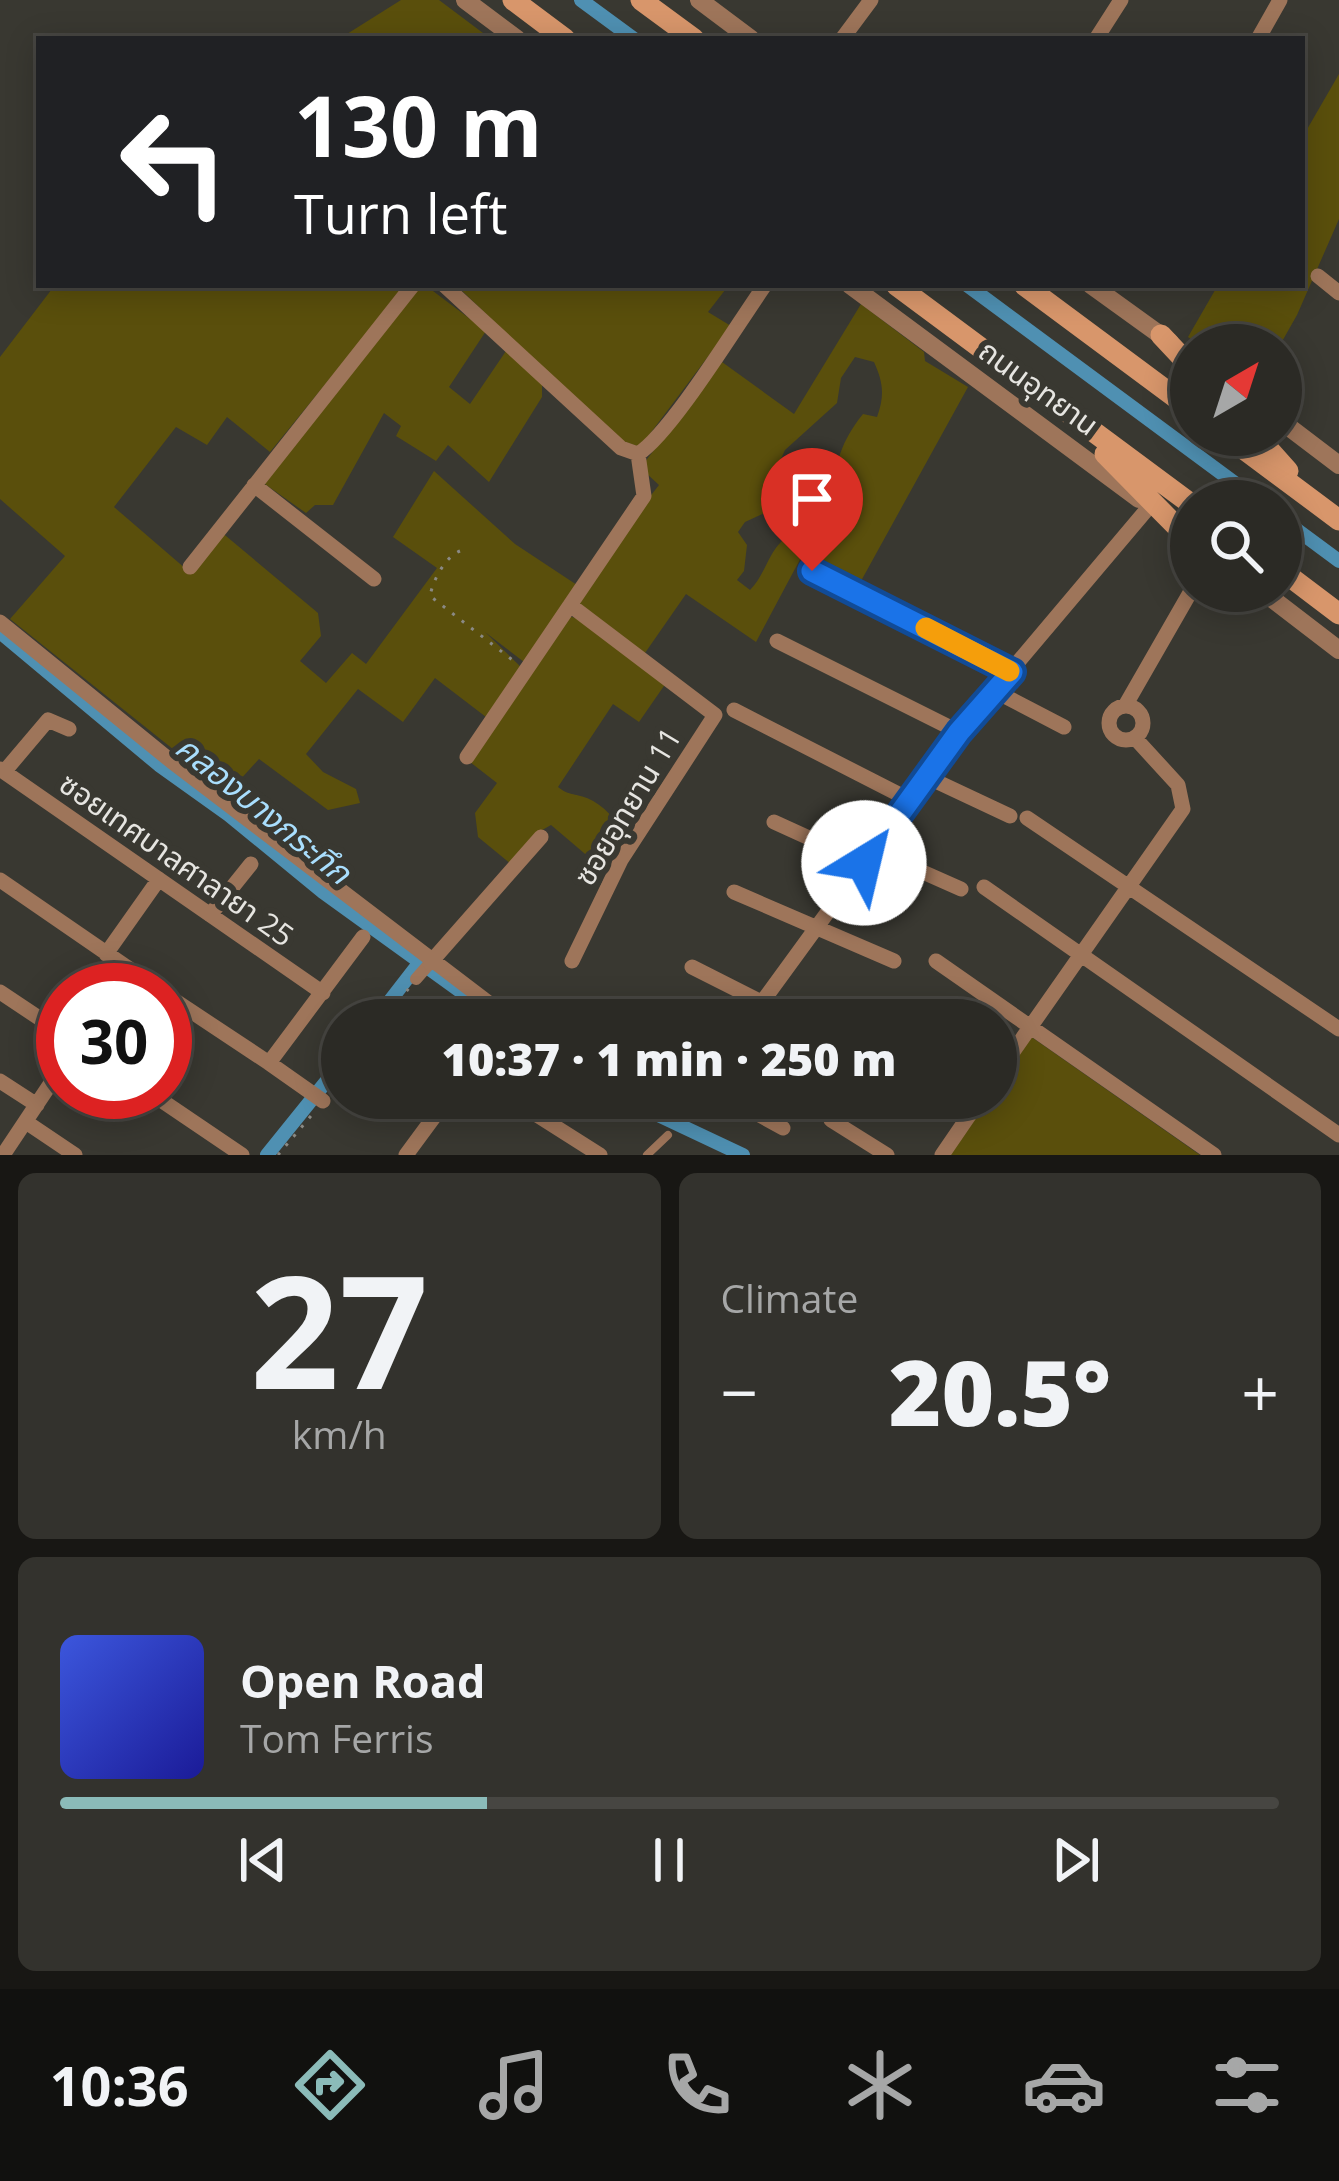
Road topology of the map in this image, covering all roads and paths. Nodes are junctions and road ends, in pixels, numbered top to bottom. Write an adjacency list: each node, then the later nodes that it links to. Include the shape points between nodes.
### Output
1 (465, 0): 8 (street)
2 (513, 0): 9 (main road)
3 (641, 0): 10 (main road)
4 (699, 0): 11 (street)
5 (871, 0): 12 (street)
6 (1121, 0): 13 (street)
7 (1280, 0): 14 (street)
8 (508, 36)
9 (561, 36)
10 (692, 36)
11 (747, 36)
12 (844, 36)
13 (1098, 36)
14 (1260, 36)
15 (1318, 276): 23 (street)
16 (411, 288): 34 (street)
17 (446, 288): 30 (street, via 621,448)
18 (763, 288): 30 (street)
19 (854, 288): 37 (street, ถนนอุทยาน)
20 (900, 288): 27 (main road, ถนนอุทยาน)
21 (1028, 288): 28 (main road)
22 (1116, 292): 24 (street)
23 (1339, 293)
24 (1161, 335): 25 (street); 26 (main road)
25 (1170, 342)
26 (1170, 345)
27 (1032, 386): 35 (main road, ถนนอุทยาน); 38 (main road)
28 (1170, 394)
29 (1302, 437): 33 (street)
30 (638, 454): 46 (street, via 644,496)
31 (1254, 456): 36 (main road)
32 (1275, 456): 36 (main road)
33 (1339, 465)
34 (254, 484): 42 (street); 44 (street)
35 (1170, 488)
36 (1316, 502): 39 (main road)
37 (1149, 507): 40 (street, ถนนอุทยาน); 54 (street)
38 (1170, 519)
39 (1339, 520)
40 (1170, 522)
41 (460, 551): 53 (path, via 430,596)
42 (190, 567)
43 (812, 571): 54 (street)
44 (374, 579)
45 (1302, 587): 49 (main road)
46 (571, 605): 53 (street); 81 (street, ซอยอุทยาน 11, via 715,715 621,860)
47 (1179, 612): 56 (street)
48 (1289, 612): 52 (street)
49 (1339, 614)
50 (0, 622): 84 (street)
51 (777, 640): 60 (street)
52 (1339, 650)
53 (526, 671): 62 (street)
54 (1012, 672): 55 (street)
55 (995, 691): 58 (street); 60 (street)
56 (1125, 706): 61 (street, via 1143,719); 61 (street, via 1112,712 1108,727 1117,739)
57 (734, 710): 65 (street)
58 (1064, 727)
59 (69, 729): 63 (street, via 48,720)
60 (959, 732): 64 (street)
61 (1135, 738): 73 (street, via 1178,785 1183,809)
62 (467, 758)
63 (2, 771): 70 (street, ซอยเทศบาลศาลายา 25)
64 (927, 777): 65 (street); 73 (street, via 1019,817)
65 (910, 800): 68 (street)
66 (774, 822): 68 (street)
67 (541, 837): 84 (street)
68 (868, 857): 74 (street); 77 (street)
69 (251, 864): 76 (street)
70 (159, 879): 76 (street, ซอยเทศบาลศาลายา 25); 79 (street)
71 (0, 880): 79 (street)
72 (984, 887): 80 (street)
73 (1129, 887): 80 (street); 97 (street)
74 (961, 889)
75 (734, 892): 77 (street)
76 (211, 915): 89 (street, ซอยเทศบาลศาลายา 25)
77 (817, 927): 82 (street); 93 (street)
78 (363, 937): 89 (street)
79 (106, 954): 85 (street)
80 (1081, 955): 96 (street); 113 (street)
81 (572, 961)
82 (894, 961)
83 (936, 961): 96 (street)
84 (431, 962): 87 (street); 91 (street)
85 (119, 963)
86 (692, 967): 92 (street)
87 (416, 979): 90 (path)
88 (0, 992): 95 (street)
89 (323, 993): 99 (street)
90 (401, 999)
91 (482, 999)
92 (756, 999)
93 (764, 999)
94 (192, 1012): 99 (street)
95 (36, 1016)
96 (1031, 1027): 98 (street); 123 (street)
97 (1339, 1029)
98 (1017, 1047)
99 (269, 1063): 101 (street)
100 (0, 1081): 102 (street)
101 (319, 1097): 117 (path)
102 (36, 1104)
103 (36, 1106): 110 (street)
104 (189, 1119): 116 (street)
105 (433, 1119): 118 (street)
106 (543, 1119): 119 (street)
107 (767, 1119): 111 (street)
108 (967, 1119): 122 (street)
109 (831, 1120): 121 (street)
110 (26, 1121): 114 (street); 115 (street)
111 (783, 1128)
112 (668, 1135): 120 (lane)
113 (1339, 1135)
114 (3, 1155)
115 (75, 1155)
116 (242, 1155)
117 (278, 1155)
118 (406, 1155)
119 (600, 1155)
120 (647, 1155)
121 (886, 1155)
122 (942, 1155)
123 (1214, 1155)

